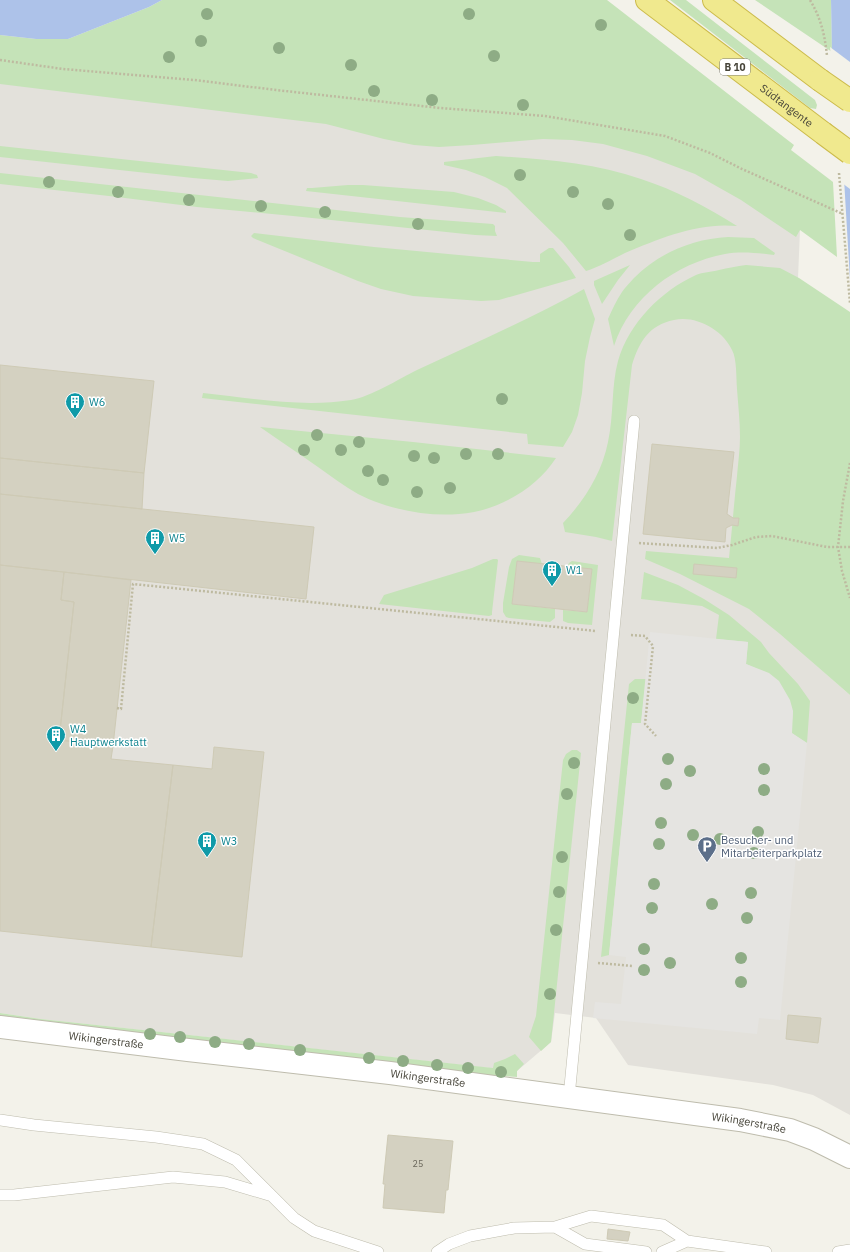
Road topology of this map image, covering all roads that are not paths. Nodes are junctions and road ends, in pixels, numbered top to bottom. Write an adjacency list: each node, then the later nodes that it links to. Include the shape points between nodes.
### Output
1 (648, 0): 4 (highway, Südtangente / B 10, bridge)
2 (714, 0): 3 (highway, bridge)
3 (850, 101)
4 (850, 153)
5 (634, 420): 7 (lane)
6 (0, 1027): 7 (street, Wikingerstraße, via 390,1073)
7 (568, 1097): 9 (street, Wikingerstraße, via 776,1127 809,1137)
8 (0, 1120): 11 (lane, via 202,1144 236,1160)
9 (850, 1157)
10 (0, 1195): 11 (lane, via 173,1177 225,1182)
11 (271, 1196): 15 (lane, via 294,1218 314,1231)
12 (555, 1227): 13 (lane, via 591,1216 663,1225); 16 (lane, via 514,1228 470,1236); 17 (lane, via 585,1244)
13 (687, 1241): 18 (lane); 19 (lane)
14 (850, 1250): 20 (lane)
15 (378, 1252)
16 (437, 1252)
17 (646, 1252)
18 (662, 1252)
19 (766, 1252)
20 (838, 1252)

